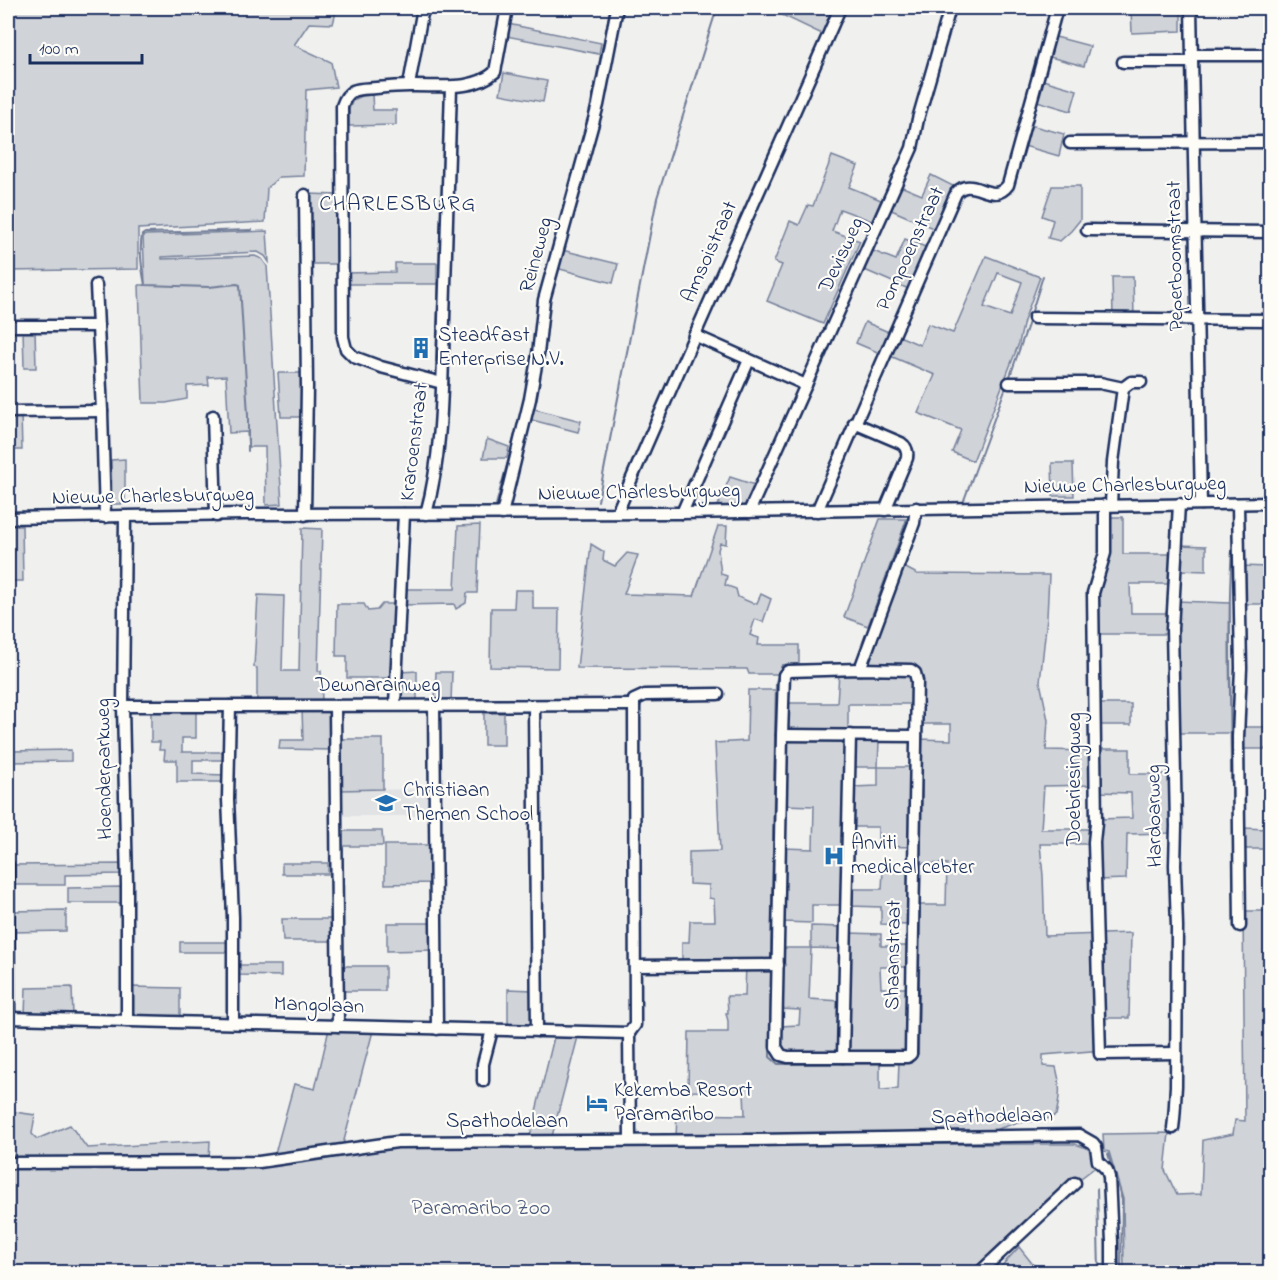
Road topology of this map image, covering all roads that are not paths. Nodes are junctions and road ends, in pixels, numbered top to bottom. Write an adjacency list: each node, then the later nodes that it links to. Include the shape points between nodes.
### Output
1 (423, 8): 11 (street)
2 (507, 8): 12 (street, via 495,72 481,81)
3 (617, 8): 51 (street, Reineweg, via 598,105 544,300 530,399)
4 (840, 8): 26 (street, Amsoistraat)
5 (950, 8): 31 (street, Devisweg, via 912,148)
6 (1057, 8): 36 (street, Pompoenstraat, via 1008,185 996,194 966,186 956,193)
7 (1191, 8): 9 (street, Peperboomstraat)
8 (1270, 55): 9 (street)
9 (1192, 58): 10 (street); 13 (street, Peperboomstraat)
10 (1123, 62)
11 (409, 86): 12 (street); 29 (street, via 358,90 344,100 344,344 354,357)
12 (451, 87): 29 (street, Kraroenstraat)
13 (1194, 142): 14 (street); 15 (street); 18 (street, Peperboomstraat)
14 (1270, 142)
15 (1070, 143)
16 (305, 195): 48 (street)
17 (1087, 230): 18 (street)
18 (1196, 232): 19 (street); 22 (street, Peperboomstraat)
19 (1270, 232)
20 (96, 285): 25 (street)
21 (1034, 318): 22 (street)
22 (1197, 320): 23 (street); 39 (street, Peperboomstraat)
23 (1270, 320)
24 (8, 326): 25 (street)
25 (98, 326): 33 (street)
26 (694, 335): 27 (street); 46 (street, Amsoistraat)
27 (749, 360): 31 (street); 47 (street)
28 (1142, 382): 32 (street, via 1131,382)
29 (442, 383): 50 (street, Kraroenstraat, via 433,489)
30 (1009, 383): 32 (street, via 1100,383)
31 (806, 385): 45 (street, Devisweg)
32 (1123, 388): 41 (street, Doebriesingweg)
33 (102, 411): 34 (street); 53 (street)
34 (8, 412)
35 (213, 416): 52 (street)
36 (855, 423): 43 (street, via 901,443 908,452); 44 (street, Pompoenstraat)
37 (1270, 503): 40 (street, Nieuwe Charlesburgweg)
38 (1179, 504): 39 (street, Nieuwe Charlesburgweg); 41 (street, Nieuwe Charlesburgweg); 80 (street, Hardoarweg, via 1172,628)
39 (1201, 504): 40 (street, Nieuwe Charlesburgweg)
40 (1238, 504): 69 (street)
41 (1108, 505): 42 (street, Nieuwe Charlesburgweg); 80 (street, Doebriesingweg, via 1105,553 1093,593 1100,1054)
42 (916, 508): 43 (street, Nieuwe Charlesburgweg); 56 (street, via 914,523)
43 (885, 510): 44 (street, Nieuwe Charlesburgweg)
44 (817, 511): 45 (street, Nieuwe Charlesburgweg)
45 (749, 512): 47 (street, Nieuwe Charlesburgweg)
46 (617, 513): 47 (street, Nieuwe Charlesburgweg); 51 (street, Nieuwe Charlesburgweg)
47 (682, 513)
48 (305, 514): 49 (street, Nieuwe Charlesburgweg); 52 (street, Nieuwe Charlesburgweg)
49 (404, 514): 50 (street, Nieuwe Charlesburgweg); 58 (street)
50 (426, 514): 51 (street, Nieuwe Charlesburgweg)
51 (502, 514)
52 (216, 516): 54 (street, Nieuwe Charlesburgweg)
53 (105, 517): 54 (street, Nieuwe Charlesburgweg); 55 (street, Nieuwe Charlesburgweg)
54 (125, 517): 61 (street, Hoenderparkweg)
55 (8, 518)
56 (860, 669): 65 (street, Shaanstraat, via 788,671 784,675); 67 (street, Shaanstraat, via 915,673)
57 (718, 694): 60 (street, via 645,695 634,700)
58 (395, 705): 59 (street, Dewnarainweg); 63 (street, Dewnarainweg)
59 (434, 705): 64 (street, Dewnarainweg); 76 (street)
60 (634, 705): 64 (street, Dewnarainweg); 71 (street)
61 (123, 706): 62 (street, Dewnarainweg); 73 (street, Hoenderparkweg)
62 (230, 706): 63 (street, Dewnarainweg); 74 (street)
63 (335, 706): 75 (street)
64 (534, 706): 78 (street)
65 (782, 735): 66 (street); 70 (street)
66 (850, 735): 67 (street); 81 (street)
67 (916, 736): 81 (street, Shaanstraat, via 911,1054)
68 (8, 865): 72 (street)
69 (1240, 926)
70 (778, 965): 71 (street); 81 (street, Shaanstraat, via 777,1047 781,1055)
71 (635, 966): 79 (street, via 635,1025)
72 (8, 1018): 73 (street, Mangolaan)
73 (127, 1021): 74 (street, Mangolaan)
74 (233, 1023): 75 (street, Mangolaan)
75 (338, 1026): 76 (street, Mangolaan)
76 (437, 1029): 77 (street, Mangolaan)
77 (492, 1030): 78 (street, Mangolaan); 82 (street)
78 (537, 1030): 79 (street, Mangolaan)
79 (629, 1033): 84 (street)
80 (1176, 1053): 83 (street, Hardoarweg)
81 (843, 1057)
82 (483, 1081)
83 (1173, 1128)
84 (630, 1140): 85 (street, Spathodelaan, via 398,1142 259,1162); 88 (street, Spathodelaan, via 1079,1135 1096,1147 1098,1161 1109,1177)
85 (8, 1163)
86 (1075, 1183): 87 (street)
87 (980, 1272)
88 (1112, 1272)

